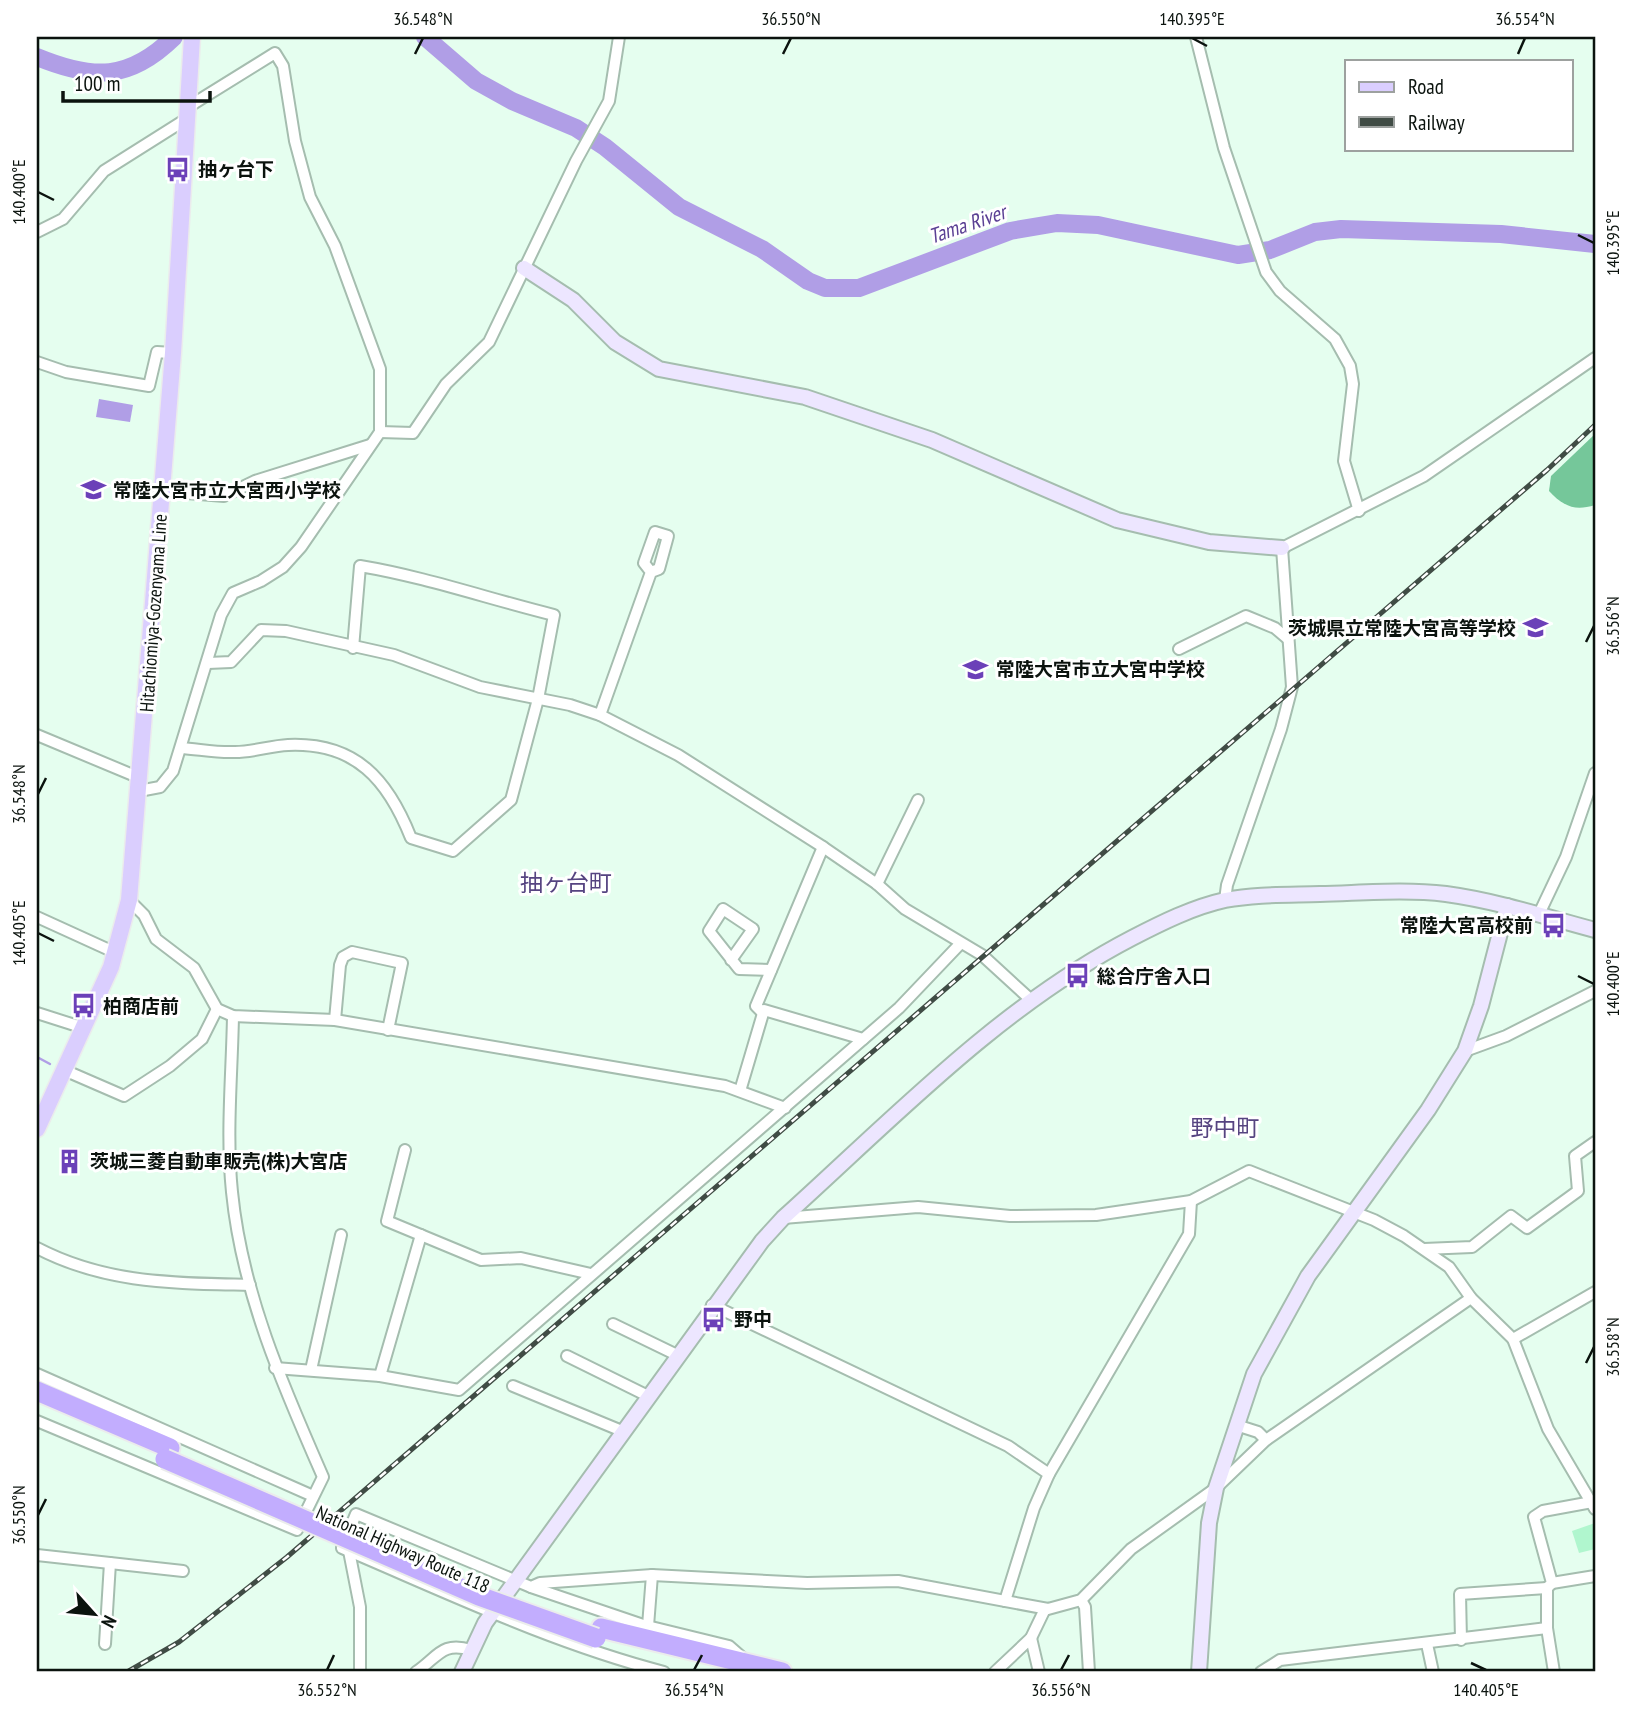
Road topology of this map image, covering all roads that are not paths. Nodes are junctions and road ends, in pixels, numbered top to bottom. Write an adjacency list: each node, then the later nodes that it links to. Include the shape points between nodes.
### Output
1 (192, 37): 4 (main road, Hitachiomiya-Gozenyama Line)
2 (619, 37): 6 (street, via 609,101)
3 (1196, 37): 13 (street, via 1224,148 1266,272 1280,292 1335,340 1350,366 1353,384 1344,461)
4 (188, 112): 5 (street, via 104,172 63,219); 7 (main road, Hitachiomiya-Gozenyama Line); 10 (street, via 275,53 283,66 310,197 335,246 380,369)
5 (37, 232)
6 (524, 268): 10 (street, via 489,342 446,384 413,433); 14 (street, via 573,300 615,342 659,369 805,397 932,440 1139,526 1209,542)
7 (173, 353): 9 (street, via 157,352 149,386 66,372); 12 (main road, Hitachiomiya-Gozenyama Line)
8 (1595, 358): 13 (street, via 1424,476)
9 (37, 362)
10 (380, 432): 11 (street)
11 (370, 445): 12 (street, via 255,481 224,496); 19 (street, via 284,567 233,593 221,615)
12 (162, 491): 25 (main road, Hitachiomiya-Gozenyama Line)
13 (1359, 511): 14 (street)
14 (1282, 548): 16 (street)
15 (651, 572): 21 (street)
16 (1287, 639): 18 (street, via 1275,628 1246,617); 30 (street, via 1292,687 1288,706)
17 (353, 648): 19 (street, via 286,631 261,631 231,662); 20 (street, via 394,655 480,687); 20 (street, via 360,566 417,575 476,596 554,615)
18 (1179, 649)
19 (208, 663): 23 (street)
20 (538, 699): 21 (street); 23 (street, via 511,800 453,851 411,838 381,780 349,757 323,746 236,752)
21 (600, 715): 27 (street, via 678,755)
22 (37, 736): 25 (street)
23 (181, 748): 25 (street, via 167,781 152,790)
24 (1595, 773): 32 (street, via 1566,857)
25 (139, 785): 29 (main road, Hitachiomiya-Gozenyama Line)
26 (918, 800): 28 (street)
27 (823, 847): 28 (street); 38 (street)
28 (877, 884): 35 (street, via 905,909)
29 (129, 900): 36 (main road, Hitachiomiya-Gozenyama Line); 41 (street, via 144,915 156,939 194,968)
30 (1225, 900): 31 (street, via 1422,892); 40 (street, via 1150,929)
31 (1507, 906): 32 (street); 49 (street)
32 (1539, 915): 34 (street)
33 (37, 917): 36 (street)
34 (1595, 930)
35 (960, 944): 40 (street, via 982,955); 48 (street)
36 (116, 953): 46 (main road, Hitachiomiya-Gozenyama Line)
37 (731, 960): 37 (street, via 709,931 723,909 753,929); 38 (street, via 738,969)
38 (771, 970): 43 (street, via 755,1006)
39 (1595, 991): 49 (street, via 1506,1036)
40 (1030, 999): 58 (street)
41 (217, 1009): 44 (street); 50 (street, via 202,1039 124,1096)
42 (37, 1013): 46 (street)
43 (763, 1013): 48 (street); 51 (street)
44 (233, 1016): 45 (street); 64 (street, via 232,1193)
45 (335, 1020): 47 (street); 47 (street, via 340,965 352,952 402,963)
46 (84, 1028): 50 (main road, Hitachiomiya-Gozenyama Line)
47 (387, 1030): 51 (street)
48 (863, 1039): 52 (street)
49 (1465, 1051): 57 (street)
50 (64, 1070): 53 (main road, Hitachiomiya-Gozenyama Line)
51 (740, 1091): 52 (street)
52 (785, 1108): 63 (street)
53 (37, 1129)
54 (1595, 1142): 62 (street, via 1575,1156 1577,1191 1528,1228 1511,1216 1472,1247)
55 (405, 1150): 60 (street, via 387,1221)
56 (1191, 1201): 57 (street, via 1249,1171); 58 (street, via 1055,1217 918,1208); 85 (street, via 1189,1234)
57 (1354, 1211): 62 (street); 81 (street, via 1286,1312 1254,1374)
58 (783, 1218): 67 (street)
59 (341, 1235): 73 (street)
60 (421, 1235): 63 (street, via 481,1260 521,1258); 75 (street)
61 (37, 1248): 64 (street, via 60,1260 148,1283)
62 (1424, 1248): 66 (street, via 1449,1267)
63 (591, 1274): 75 (street, via 459,1390)
64 (250, 1284): 72 (street)
65 (1595, 1292): 69 (street)
66 (1471, 1298): 69 (street); 83 (street)
67 (712, 1306): 70 (street); 85 (street, via 1008,1446)
68 (613, 1324): 70 (street)
69 (1513, 1339): 88 (street, via 1548,1429)
70 (677, 1355): 78 (street)
71 (567, 1356): 78 (street)
72 (275, 1368): 73 (street); 87 (street, via 323,1477)
73 (311, 1370): 75 (street)
74 (37, 1374): 87 (street)
75 (380, 1376)
76 (513, 1386): 82 (street)
77 (37, 1391): 84 (highway, National Highway Route 118)
78 (648, 1396): 82 (street)
79 (37, 1405): 84 (highway, National Highway Route 118)
80 (37, 1420): 87 (street, via 297,1530)
81 (1236, 1425): 83 (street, via 1258,1432); 86 (street)
82 (622, 1431): 95 (street)
83 (1266, 1440): 86 (street)
84 (167, 1453): 104 (highway, National Highway Route 118)
85 (1049, 1474): 99 (street)
86 (1216, 1488): 98 (street, via 1131,1549); 120 (street, via 1204,1569)
87 (313, 1496)
88 (1594, 1505): 96 (street, via 1543,1511 1534,1517)
89 (349, 1551): 95 (street, via 342,1548 356,1514); 101 (street); 111 (street, via 360,1607)
90 (37, 1555): 91 (street)
91 (110, 1563): 92 (street); 107 (street)
92 (183, 1571)
93 (652, 1575): 97 (street); 99 (street, via 807,1583 898,1581); 102 (street)
94 (1595, 1576): 96 (street)
95 (514, 1582): 97 (street); 101 (street)
96 (1550, 1586): 103 (street); 106 (street, via 1460,1594)
97 (531, 1587): 102 (street)
98 (1082, 1600): 100 (street); 119 (street)
99 (1005, 1601): 100 (street)
100 (1045, 1609): 105 (street)
101 (492, 1614): 109 (street); 114 (street)
102 (648, 1626): 110 (street, via 729,1646 745,1658)
103 (1547, 1628): 106 (street); 123 (street)
104 (598, 1633): 110 (highway, National Highway Route 118); 115 (highway, National Highway Route 118)
105 (1031, 1638): 117 (street); 118 (street)
106 (1461, 1640): 108 (street)
107 (105, 1644)
108 (1427, 1644): 121 (street, via 1280,1660); 122 (street)
109 (471, 1650): 112 (street, via 454,1645); 113 (street)
110 (745, 1664): 116 (highway, National Highway Route 118)
111 (360, 1672)
112 (420, 1672)
113 (462, 1672)
114 (664, 1672)
115 (727, 1672)
116 (782, 1672)
117 (995, 1672)
118 (1039, 1672)
119 (1089, 1672)
120 (1199, 1672)
121 (1261, 1672)
122 (1433, 1672)
123 (1555, 1672)

